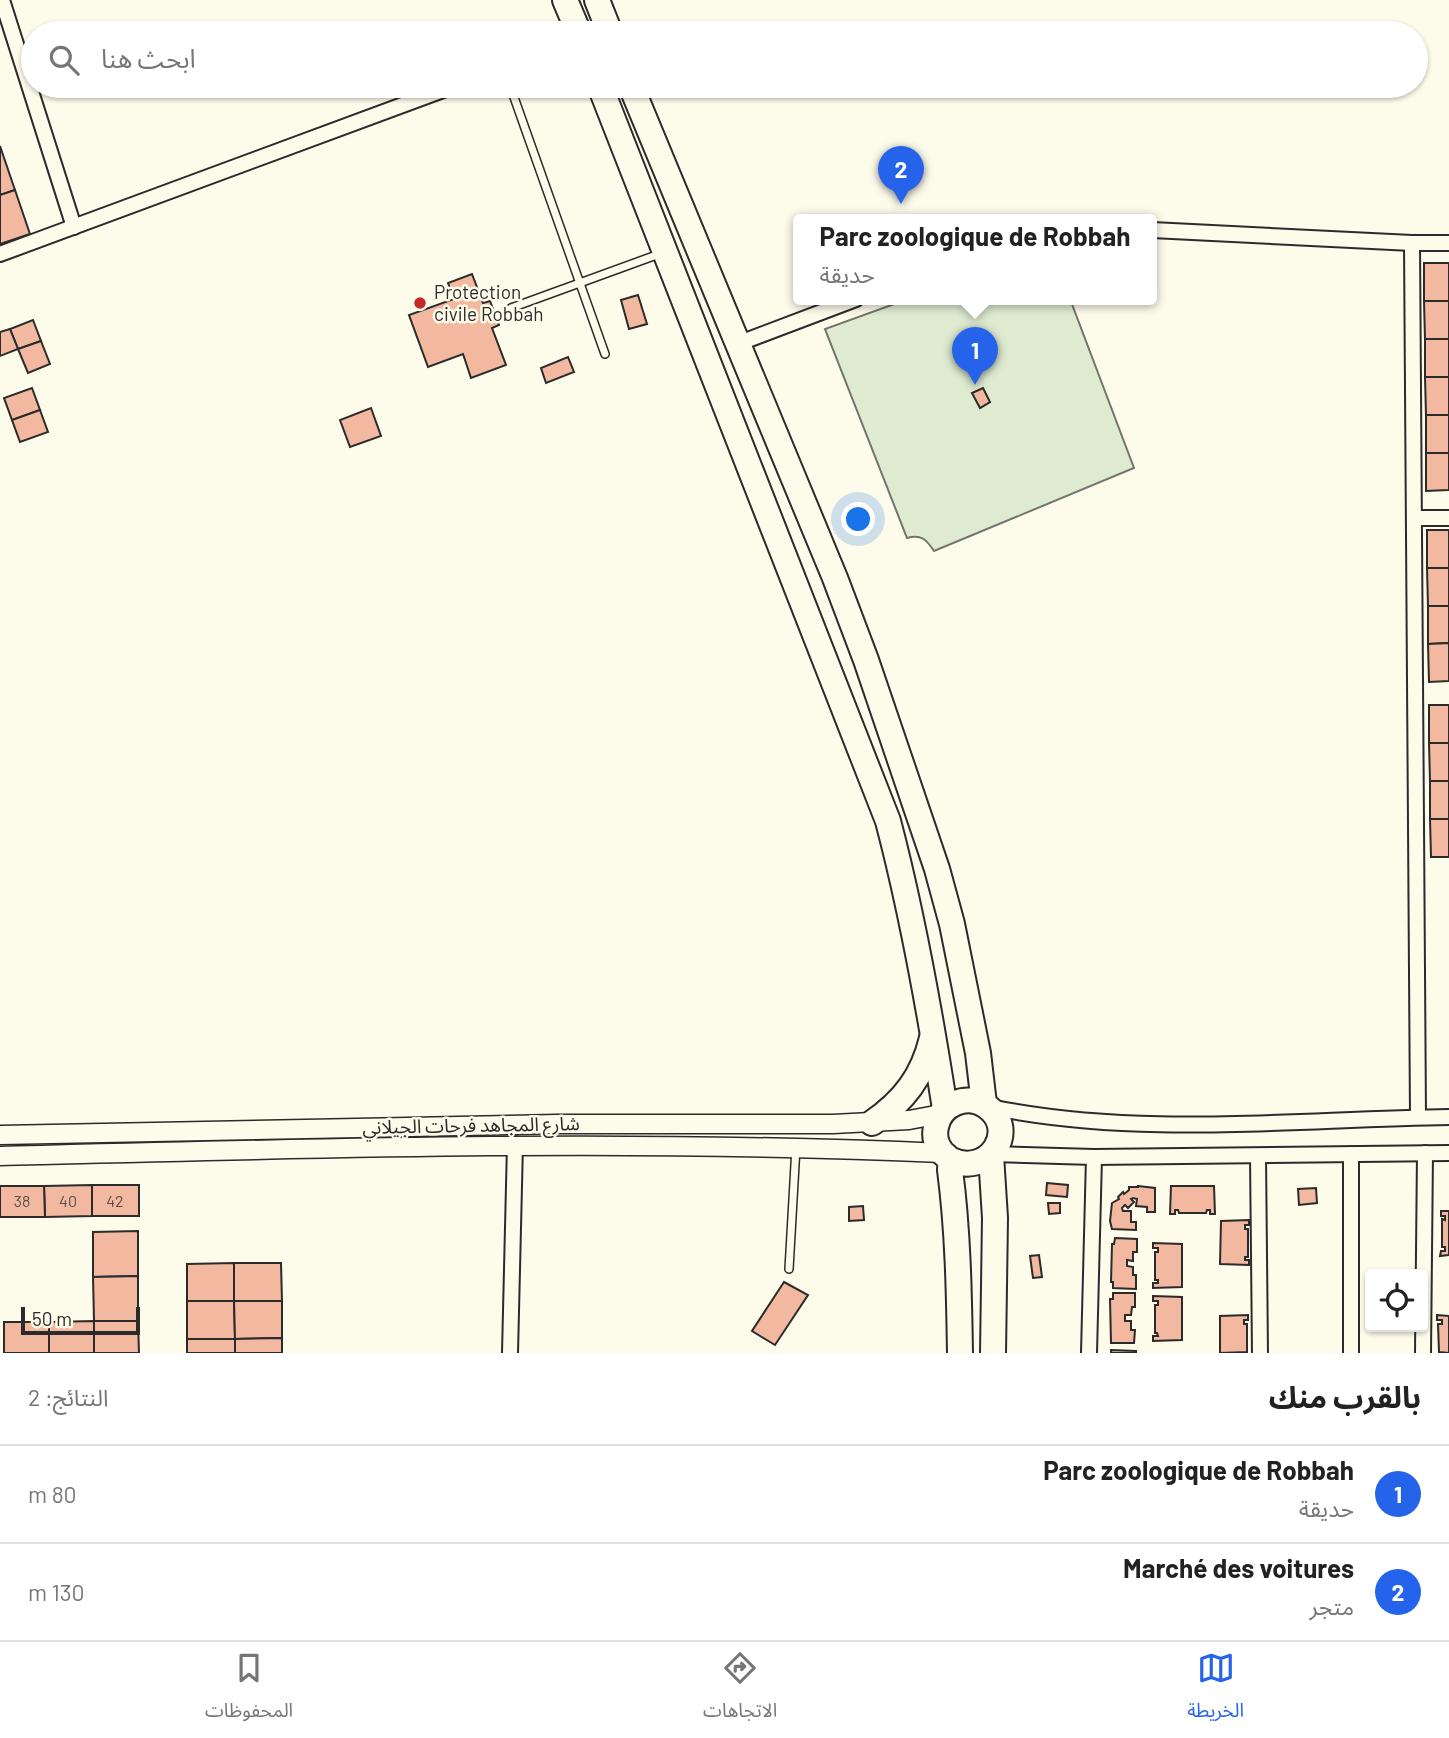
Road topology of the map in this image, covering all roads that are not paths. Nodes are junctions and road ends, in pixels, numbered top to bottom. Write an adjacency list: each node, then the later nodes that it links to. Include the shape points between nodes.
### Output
1 (2, 0): 6 (street)
2 (565, 0): 4 (highway)
3 (597, 0): 5 (highway)
4 (574, 21)
5 (602, 21)
6 (21, 60)
7 (33, 98): 12 (street)
8 (422, 98): 12 (street)
9 (514, 98): 18 (lane)
10 (605, 98): 16 (highway)
11 (636, 98): 21 (highway)
12 (74, 228): 17 (street)
13 (1157, 230): 14 (street)
14 (1412, 243): 15 (street); 23 (street)
15 (1449, 243)
16 (666, 251): 18 (lane); 25 (highway, via 888,821)
17 (0, 254)
18 (580, 282): 20 (lane); 22 (lane)
19 (840, 305): 21 (street)
20 (511, 308)
21 (737, 345): 26 (highway, via 862,648 933,856 952,924)
22 (605, 354)
23 (1414, 517): 24 (street); 28 (street)
24 (1449, 518)
25 (933, 1034): 27 (highway); 30 (highway, via 919,1076 906,1094)
26 (986, 1106): 27 (highway, via 968,1100); 28 (street, via 1108,1124); 37 (highway, via 1000,1129)
27 (943, 1112): 30 (street, شارع المجاهد فرحات الجيلاني); 39 (highway, via 935,1130)
28 (1418, 1117): 29 (street)
29 (1449, 1117)
30 (872, 1123): 31 (street, شارع المجاهد فرحات الجيلاني)
31 (0, 1135)
32 (515, 1144): 33 (street, شارع المجاهد فرحات الجيلاني); 38 (street, شارع المجاهد فرحات الجيلاني); 43 (street)
33 (796, 1147): 39 (street, شارع المجاهد فرحات الجيلاني); 42 (lane)
34 (1425, 1153): 35 (street); 36 (street); 49 (street)
35 (1449, 1153)
36 (1351, 1154): 40 (street); 48 (street)
37 (992, 1155): 39 (highway, via 966,1165); 41 (street); 45 (highway)
38 (0, 1156)
39 (946, 1156): 44 (highway, via 958,1255)
40 (1258, 1156): 41 (street); 47 (street)
41 (1094, 1157): 46 (street)
42 (789, 1269)
43 (510, 1353)
44 (960, 1353)
45 (993, 1353)
46 (1089, 1353)
47 (1260, 1353)
48 (1351, 1353)
49 (1423, 1353)

